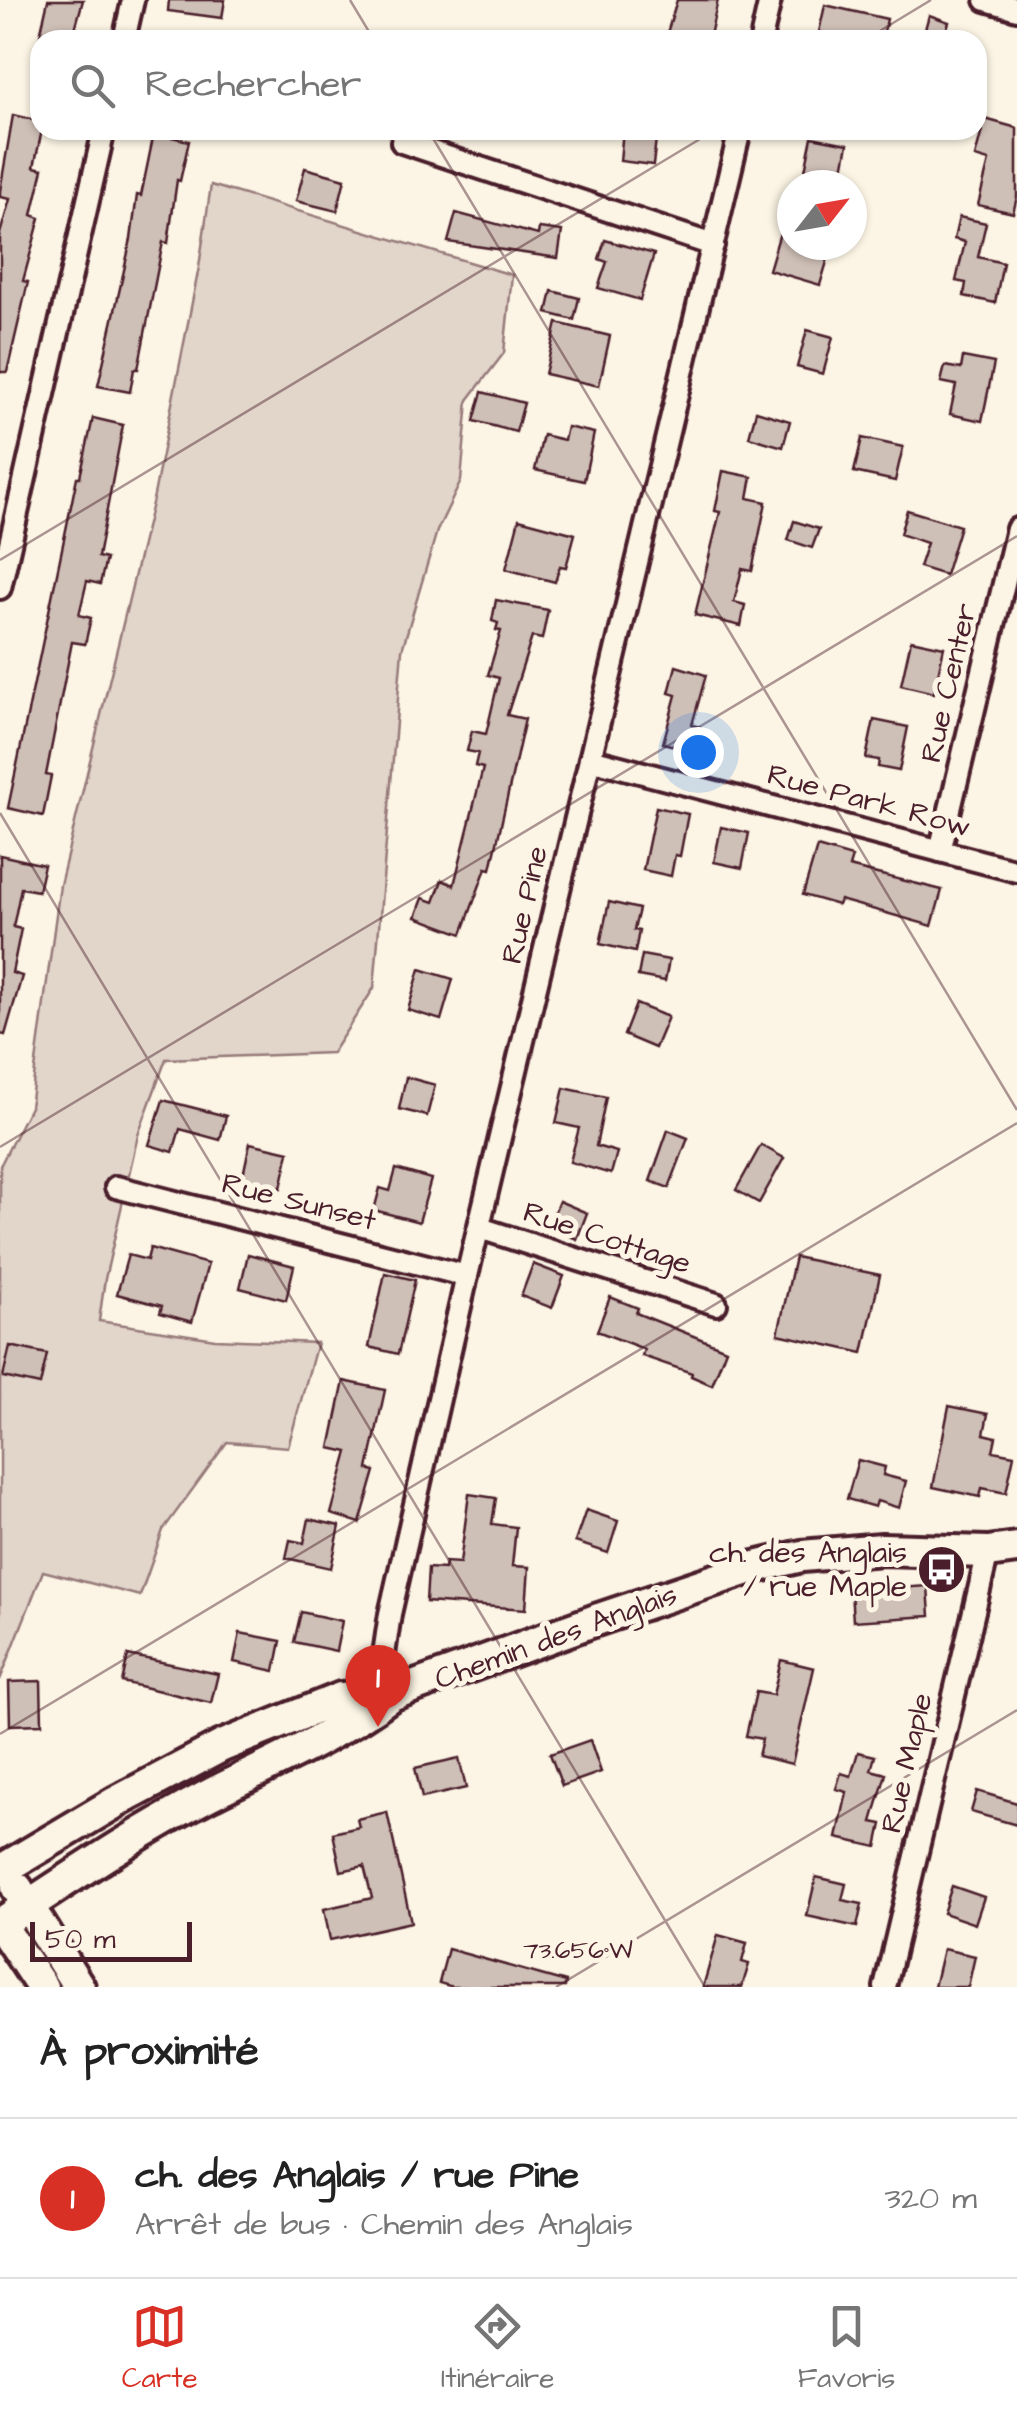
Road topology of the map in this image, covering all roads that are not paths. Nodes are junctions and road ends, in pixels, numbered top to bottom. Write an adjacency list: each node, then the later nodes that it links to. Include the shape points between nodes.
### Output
1 (134, 0): 5 (street)
2 (770, 0): 6 (street)
3 (986, 0): 4 (street)
4 (1017, 9)
5 (126, 30)
6 (763, 30)
7 (102, 140): 12 (street)
8 (738, 140): 10 (street, Rue Pine)
9 (402, 142): 10 (street)
10 (713, 246): 13 (street, Rue Pine)
11 (1017, 529): 14 (street, Rue Center)
12 (0, 588)
13 (590, 759): 14 (street, Rue Park Row); 17 (street, Rue Pine)
14 (940, 851): 15 (street, Rue Park Row)
15 (1017, 871)
16 (116, 1187): 18 (street, Rue Sunset)
17 (480, 1228): 18 (street, Rue Pine); 19 (street, Rue Cottage)
18 (467, 1276): 21 (street, Rue Pine, via 386,1638 383,1670)
19 (716, 1304)
20 (1003, 1550): 21 (street, Chemin des Anglais, via 882,1549 785,1560); 27 (street, Rue Maple)
21 (391, 1696): 22 (street, Chemin des Anglais, via 341,1698 256,1730); 23 (street, Chemin des Anglais, via 353,1724 117,1847)
22 (2, 1867): 23 (street)
23 (28, 1906): 24 (street, Chemin des Anglais); 26 (street)
24 (0, 1924): 25 (street)
25 (42, 1987)
26 (79, 1987)
27 (884, 1987)

